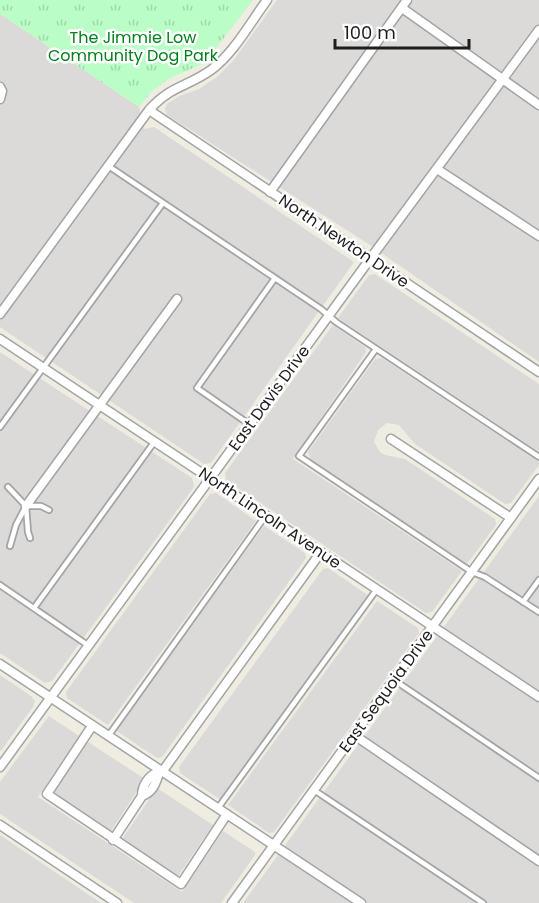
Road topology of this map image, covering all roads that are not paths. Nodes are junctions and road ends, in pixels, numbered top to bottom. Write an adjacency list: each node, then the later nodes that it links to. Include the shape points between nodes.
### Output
1 (267, 0): 6 (street, via 213,68 168,92)
2 (405, 4): 4 (street); 9 (street)
3 (539, 30): 4 (street, East Davis Drive)
4 (502, 81): 5 (street); 8 (street, East Davis Drive)
5 (539, 105)
6 (149, 111): 7 (street); 9 (street, North Newton Drive)
7 (108, 165): 10 (lane); 15 (street)
8 (437, 169): 11 (street); 12 (street, East Davis Drive)
9 (270, 192): 12 (street, North Newton Drive)
10 (163, 203): 13 (lane); 19 (lane)
11 (539, 236)
12 (370, 259): 16 (street, East Davis Drive); 20 (street, North Newton Drive)
13 (275, 278): 16 (lane); 22 (lane, via 197,388)
14 (177, 299): 21 (street)
15 (0, 314)
16 (329, 315): 18 (lane); 22 (street, East Davis Drive)
17 (0, 339): 19 (street, North Lincoln Avenue)
18 (376, 349): 26 (lane); 37 (lane, via 299,456)
19 (43, 367): 21 (street, North Lincoln Avenue); 23 (lane)
20 (539, 372)
21 (99, 404): 25 (street, North Lincoln Avenue); 30 (street)
22 (249, 424): 27 (street, East Davis Drive)
23 (0, 427)
24 (391, 439): 33 (street)
25 (155, 441): 27 (street, North Lincoln Avenue); 42 (lane)
26 (539, 457)
27 (210, 478): 32 (street, North Lincoln Avenue); 45 (street, East Davis Drive)
28 (539, 479): 33 (street, East Sequoia Drive)
29 (8, 487): 30 (lane)
30 (26, 506): 31 (lane); 34 (lane); 35 (lane)
31 (49, 510)
32 (266, 515): 36 (street, North Lincoln Avenue); 51 (lane)
33 (511, 518): 37 (street, East Sequoia Drive)
34 (30, 538)
35 (10, 546)
36 (321, 552): 40 (street, North Lincoln Avenue); 54 (street)
37 (472, 572): 41 (lane); 44 (street, East Sequoia Drive)
38 (539, 580): 41 (lane)
39 (0, 585): 42 (lane)
40 (377, 589): 44 (street, North Lincoln Avenue); 57 (lane)
41 (523, 602): 43 (lane)
42 (34, 608): 45 (lane)
43 (539, 612)
44 (433, 626): 47 (street, East Sequoia Drive); 48 (street, North Lincoln Avenue)
45 (89, 646): 49 (street, East Davis Drive)
46 (0, 664): 49 (street)
47 (394, 680): 52 (street, East Sequoia Drive); 55 (lane)
48 (539, 697)
49 (50, 698): 50 (street); 53 (street, East Davis Drive)
50 (92, 726): 51 (street); 60 (street, via 46,794)
51 (109, 735): 54 (street)
52 (354, 735): 56 (street, East Sequoia Drive); 62 (street)
53 (0, 767)
54 (160, 771): 57 (street); 60 (street, via 149,794 142,796)
55 (539, 778)
56 (314, 790): 61 (street, East Sequoia Drive); 66 (lane)
57 (218, 808): 58 (street)
58 (227, 814): 60 (street, via 181,884); 61 (street)
59 (0, 825): 64 (street)
60 (113, 840)
61 (273, 845): 63 (street, East Sequoia Drive); 65 (street)
62 (539, 861)
63 (234, 902)
64 (117, 903)
65 (361, 903)
66 (483, 903)

